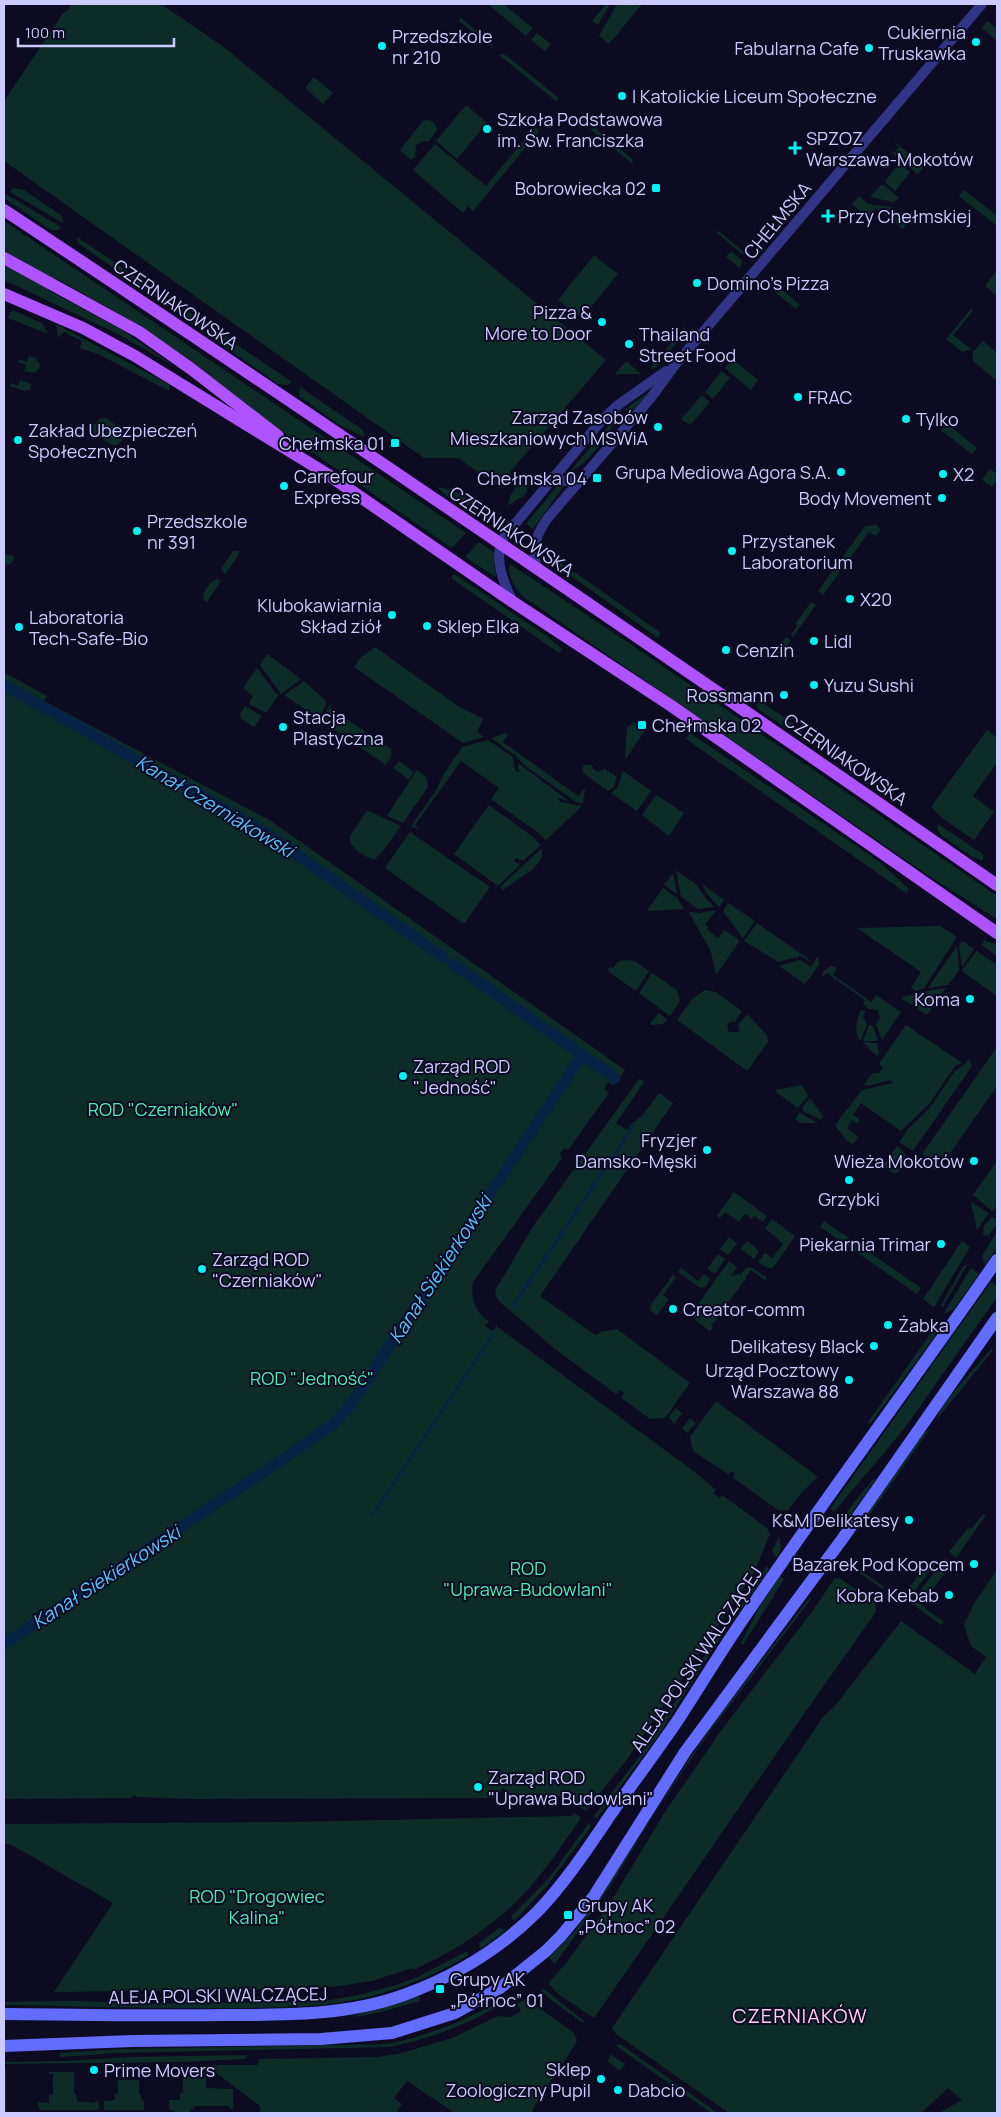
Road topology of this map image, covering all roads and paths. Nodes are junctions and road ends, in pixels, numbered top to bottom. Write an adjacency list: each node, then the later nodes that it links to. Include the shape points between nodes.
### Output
1 (982, 4): 5 (street, CHEŁMSKA)
2 (4, 210): 9 (main road, CZERNIAKOWSKA)
3 (4, 258): 6 (main road, via 139,332)
4 (4, 294): 6 (main road, via 83,328 135,356)
5 (675, 365): 7 (street, CHEŁMSKA, via 610,412); 8 (street, CHEŁMSKA)
6 (327, 474): 11 (main road)
7 (554, 477): 8 (street, via 563,481); 9 (street, CHEŁMSKA)
8 (579, 481): 10 (street, CHEŁMSKA, via 536,537 534,557)
9 (500, 545): 10 (main road, CZERNIAKOWSKA); 11 (street, via 503,582)
10 (539, 571): 12 (main road, CZERNIAKOWSKA)
11 (513, 602): 13 (main road, via 670,705)
12 (997, 885)
13 (997, 933)
14 (997, 1260): 16 (main road, ALEJA POLSKI WALCZĄCEJ, via 818,1509 679,1718 577,1862 537,1911 498,1945 462,1968 404,1995 320,2013)
15 (997, 1318): 17 (main road, via 843,1538 685,1752 594,1896 551,1946 500,1988 455,2013 392,2033 321,2038)
16 (4, 2014)
17 (4, 2046)

